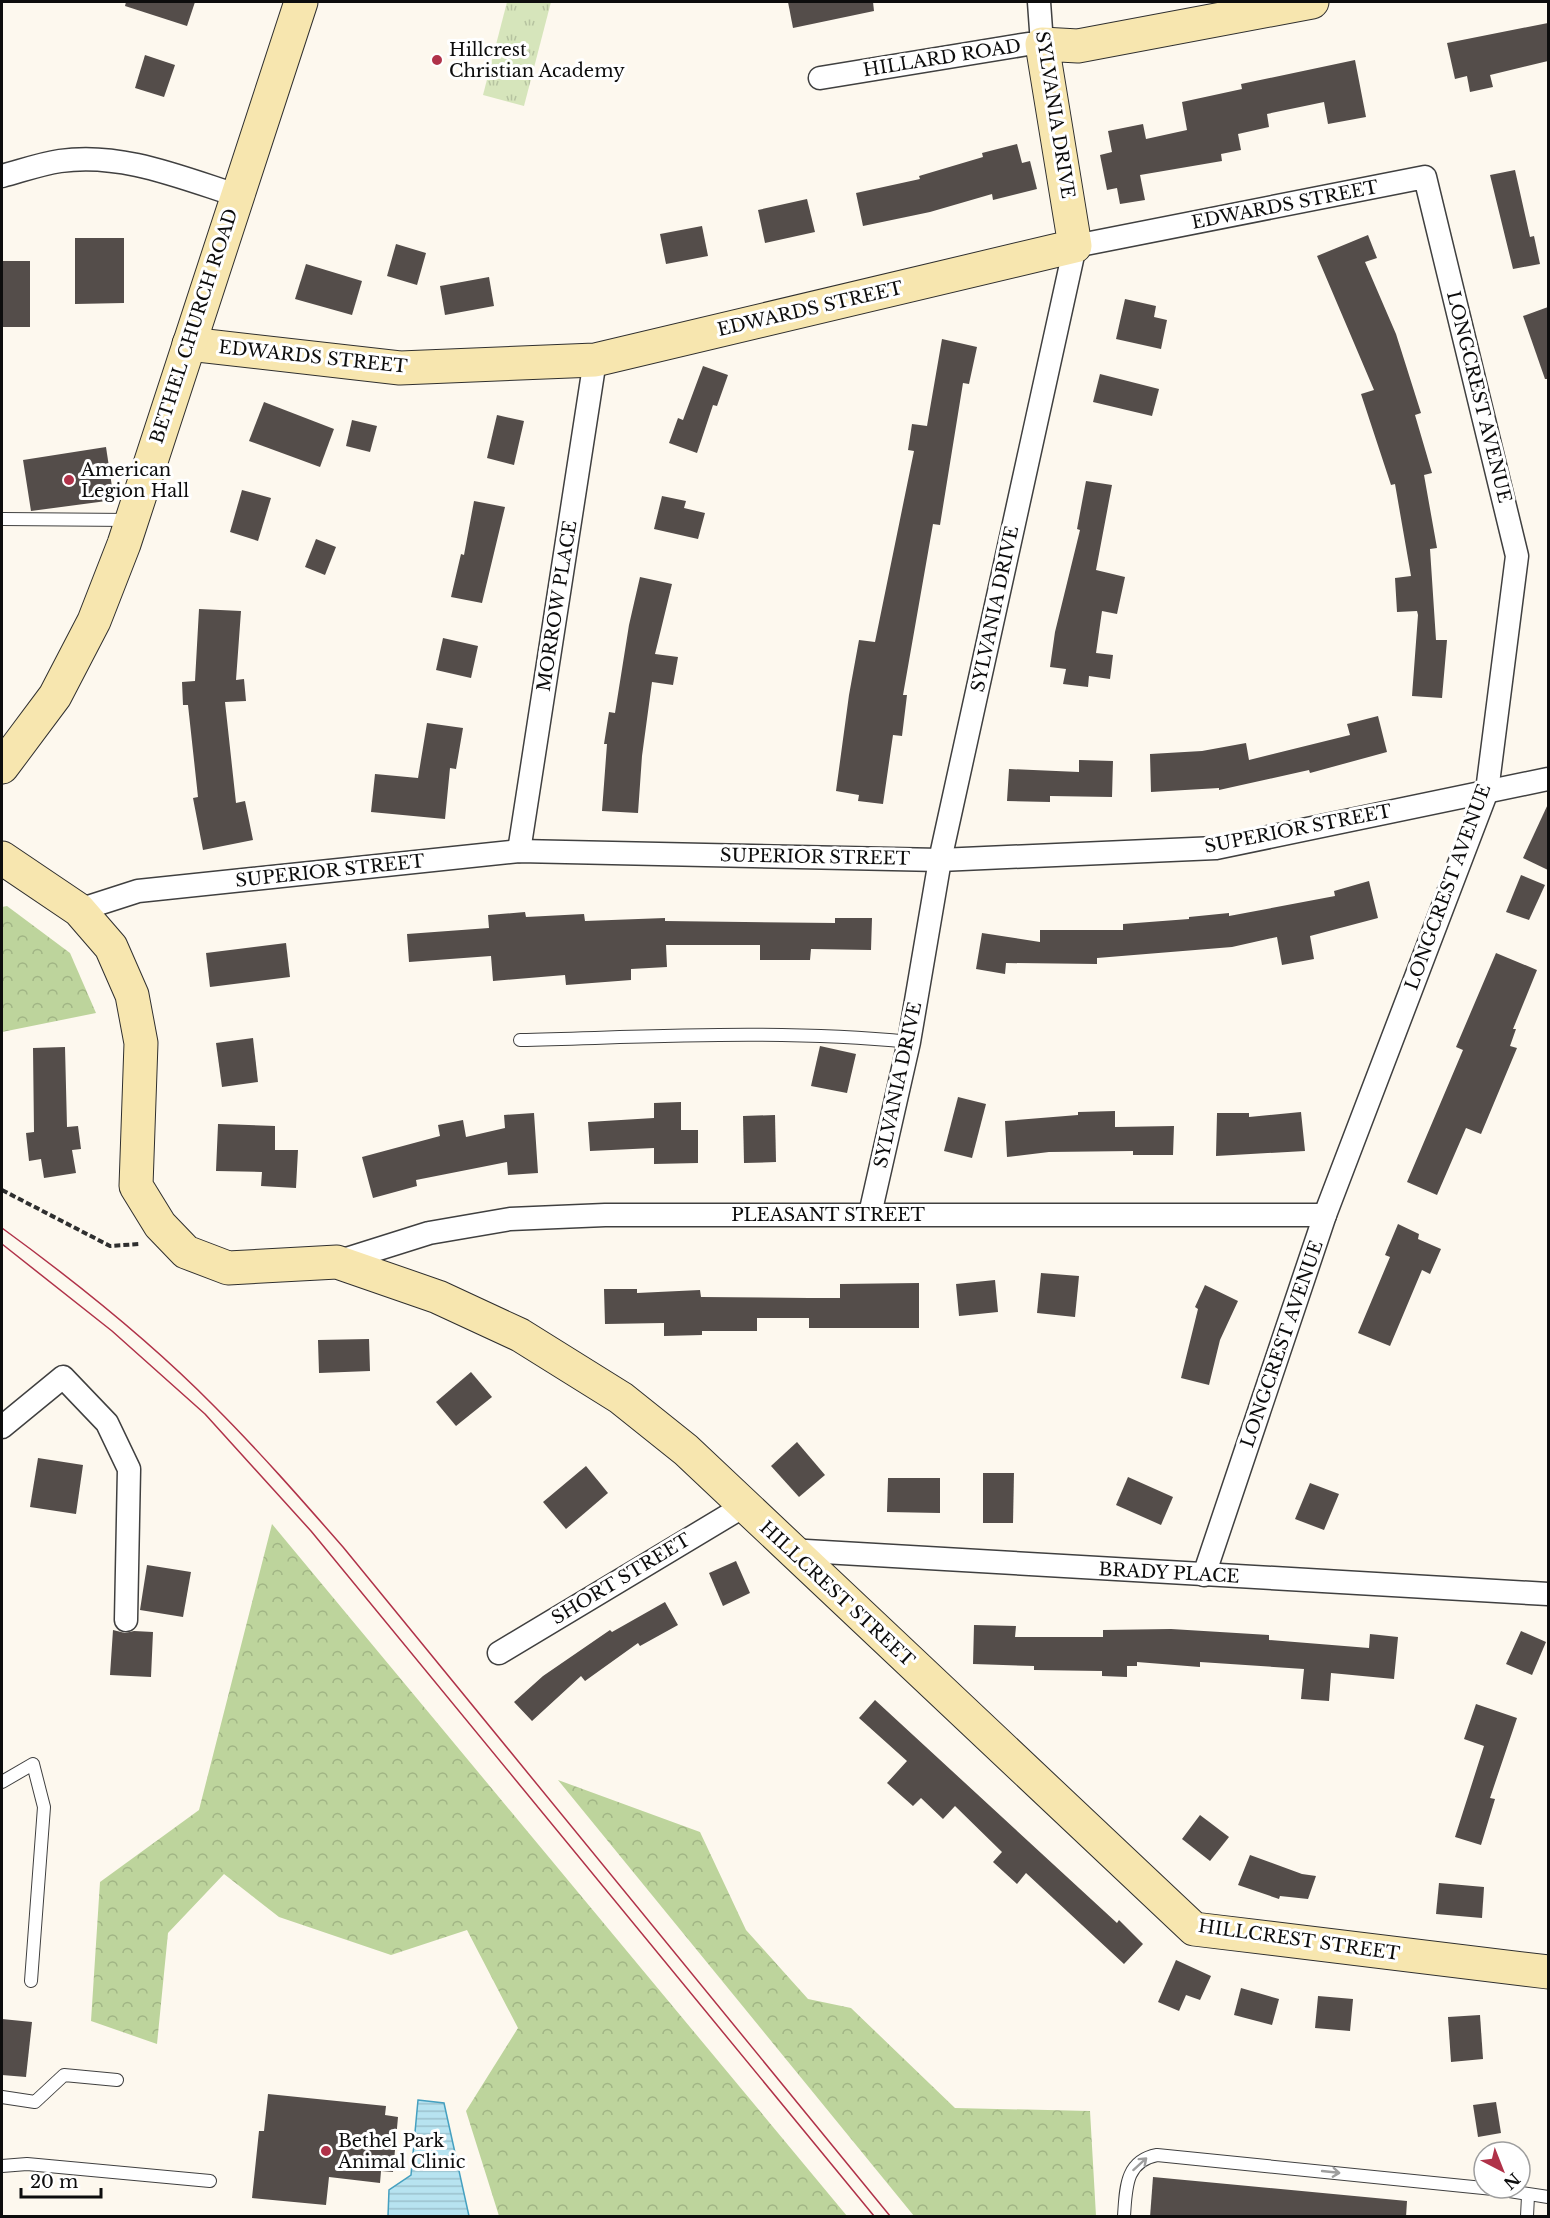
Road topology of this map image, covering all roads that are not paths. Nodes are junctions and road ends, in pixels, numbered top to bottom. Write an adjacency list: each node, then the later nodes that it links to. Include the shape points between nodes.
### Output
1 (301, 2): 8 (street, BETHEL CHURCH ROAD)
2 (1039, 2): 4 (street, SYLVANIA DRIVE)
3 (1312, 2): 4 (street, HILLARD ROAD, via 1078,46)
4 (1042, 44): 5 (street, HILLARD ROAD); 9 (street, SYLVANIA DRIVE)
5 (820, 78)
6 (2, 176): 8 (street, via 61,161 110,160 159,170)
7 (1425, 177): 9 (street, EDWARDS STREET); 16 (street, LONGCREST AVENUE, via 1517,556)
8 (236, 195): 10 (street, BETHEL CHURCH ROAD)
9 (1075, 246): 11 (street, EDWARDS STREET); 19 (street, SYLVANIA DRIVE)
10 (189, 344): 11 (street, EDWARDS STREET, via 400,368); 13 (street, BETHEL CHURCH ROAD)
11 (595, 360): 17 (street, MORROW PLACE)
12 (2, 519): 13 (lane)
13 (132, 520): 14 (street, BETHEL CHURCH ROAD, via 94,621 55,696)
14 (2, 766)
15 (1548, 779): 16 (street, SUPERIOR STREET)
16 (1487, 791): 19 (street, SUPERIOR STREET, via 1216,848); 24 (street, LONGCREST AVENUE)
17 (519, 851): 19 (street, SUPERIOR STREET); 20 (street, SUPERIOR STREET, via 138,891)
18 (2, 858): 20 (street)
19 (940, 860): 22 (street, SYLVANIA DRIVE)
20 (79, 910): 25 (street, HILLCREST STREET, via 111,947 132,995 141,1043 136,1186 160,1225 186,1252 228,1268)
21 (520, 1040): 22 (lane, via 774,1034)
22 (909, 1042): 23 (street, SYLVANIA DRIVE)
23 (870, 1214): 24 (street, PLEASANT STREET); 25 (street, PLEASANT STREET, via 510,1219 429,1233)
24 (1325, 1215): 29 (street, LONGCREST AVENUE)
25 (337, 1262): 27 (street, HILLCREST STREET, via 438,1297 520,1335 621,1398 686,1450)
26 (2, 1427): 31 (street, via 63,1377 107,1423 129,1469)
27 (744, 1506): 28 (street, HILLCREST STREET); 32 (street, SHORT STREET)
28 (789, 1550): 29 (street, BRADY PLACE); 34 (street, HILLCREST STREET, via 1194,1929)
29 (1204, 1575): 30 (street, BRADY PLACE)
30 (1548, 1594)
31 (126, 1620)
32 (499, 1653)
33 (2, 1782): 35 (lane, via 33,1764 44,1807)
34 (1548, 1972)
35 (31, 1981)
36 (117, 2080): 37 (lane, via 64,2075 34,2102)
37 (2, 2097)
38 (2, 2166): 39 (lane, via 27,2164)
39 (210, 2181)
40 (1472, 2187): 44 (lane, one-way to 40, via 1126,2181 1137,2164 1157,2155)
41 (1532, 2196): 42 (lane)
42 (1548, 2197)
43 (1528, 2200): 45 (lane)
44 (1124, 2217)
45 (1527, 2217)

